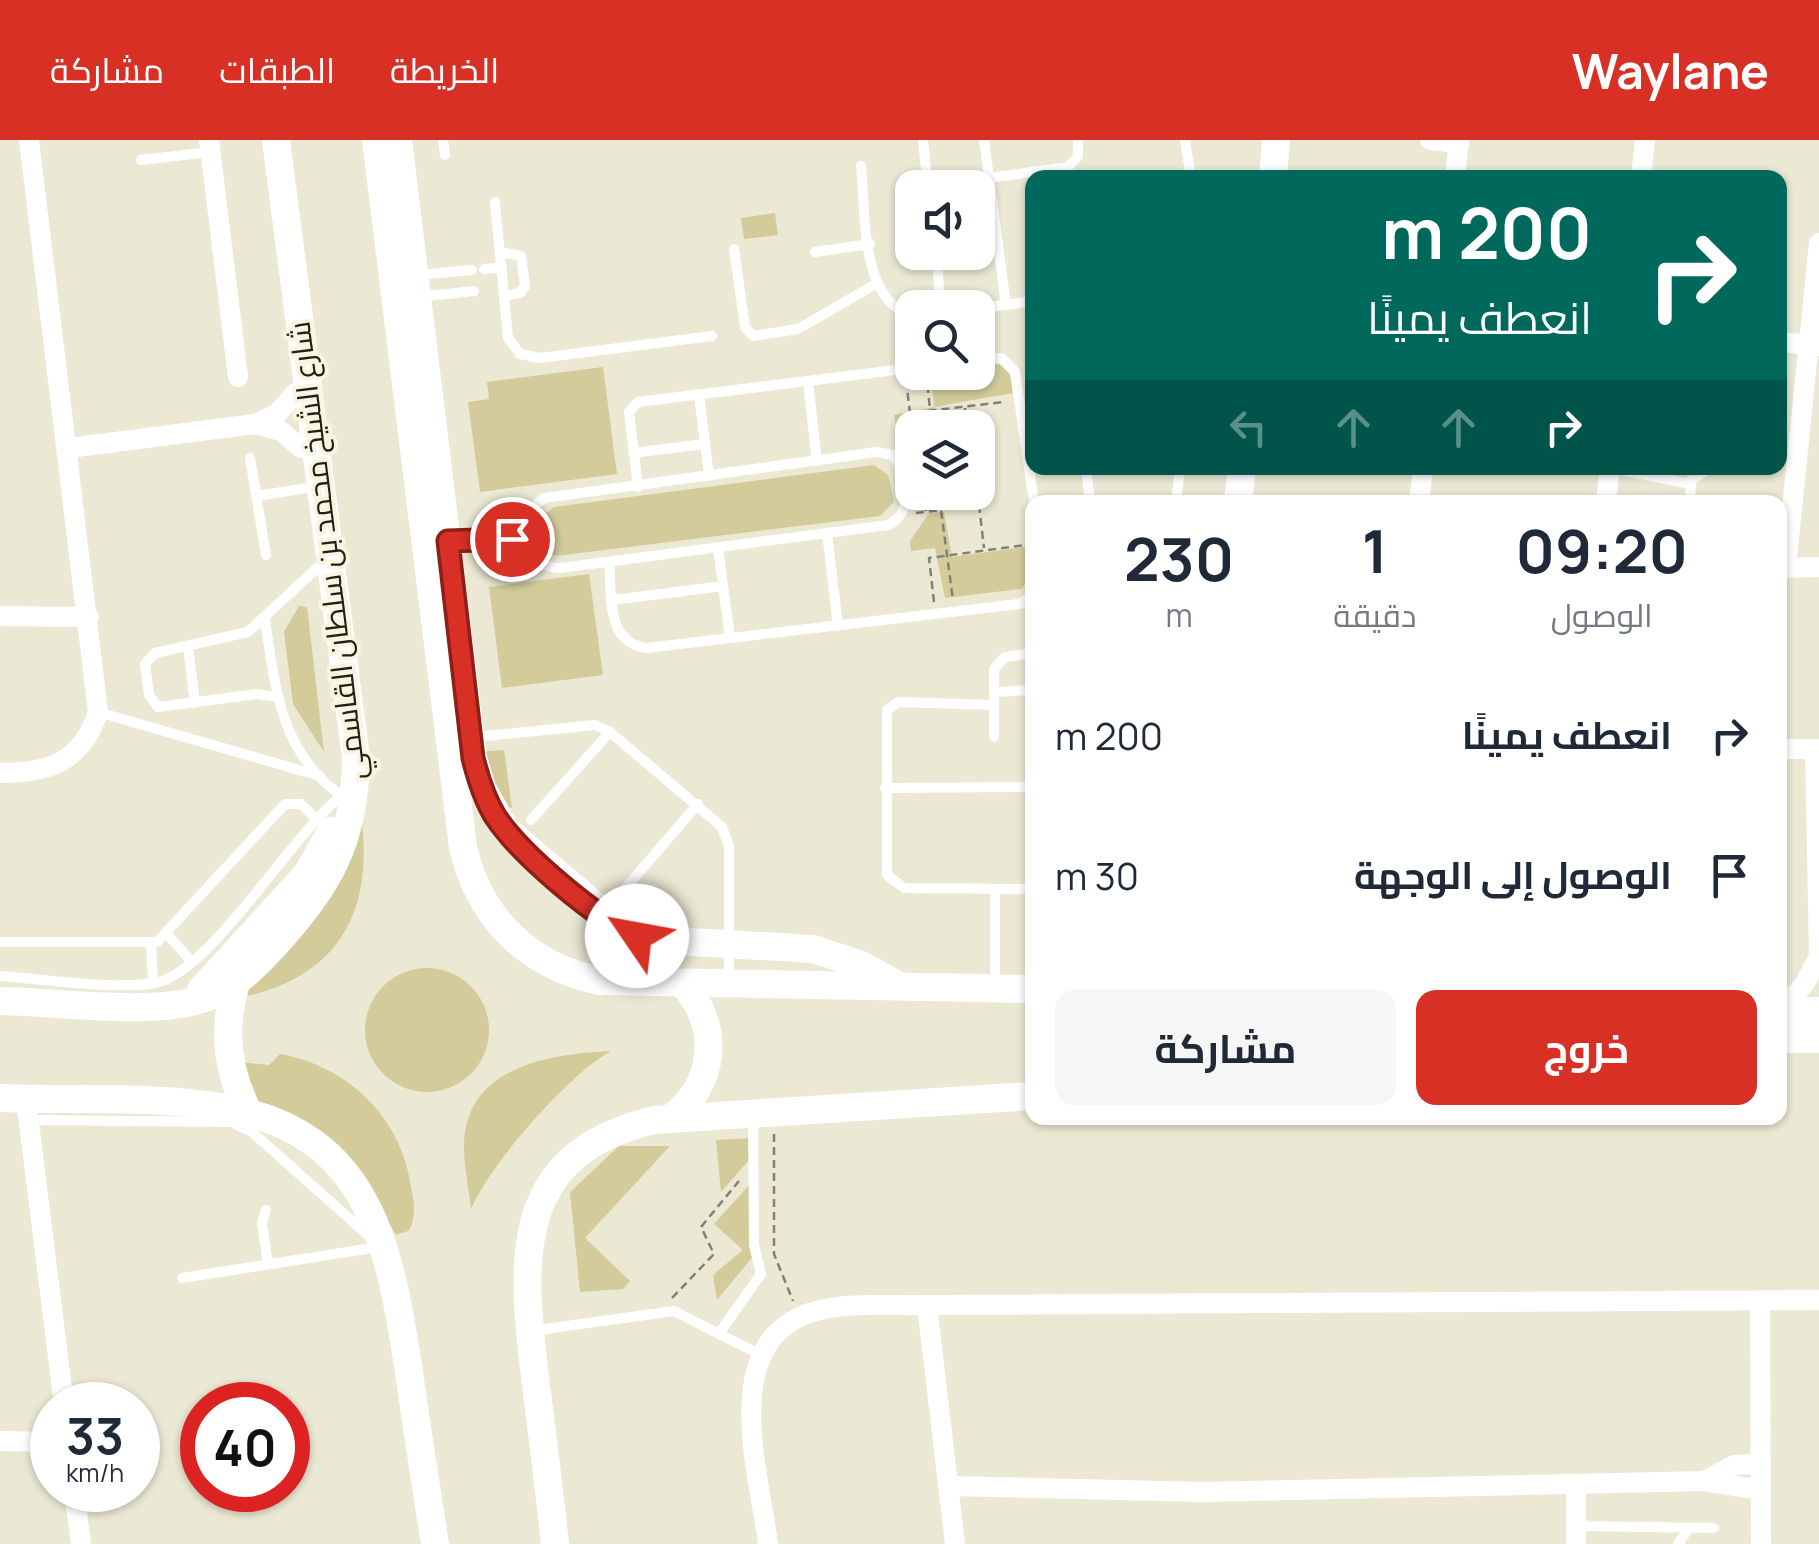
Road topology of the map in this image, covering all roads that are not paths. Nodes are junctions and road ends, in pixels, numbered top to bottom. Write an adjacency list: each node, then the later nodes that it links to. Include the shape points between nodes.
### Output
1 (29, 140): 58 (street)
2 (263, 140): 37 (main road)
3 (276, 140): 37 (main road, شارع الشيخ محمد بن سلطان القاسمي)
4 (376, 140): 123 (main road, via 463,846 474,882 503,930 547,964 600,981)
5 (398, 140): 39 (main road)
6 (443, 140): 16 (lane)
7 (922, 140): 19 (lane)
8 (984, 140): 20 (lane)
9 (1078, 140): 21 (lane, via 1078,156 1068,168)
10 (1186, 140): 22 (lane)
11 (1276, 140): 23 (main road)
12 (1430, 140): 14 (street)
13 (1645, 140): 25 (street)
14 (1459, 142): 24 (street)
15 (209, 146): 17 (lane); 51 (street)
16 (445, 155)
17 (140, 160)
18 (860, 166): 31 (lane)
19 (926, 170)
20 (988, 170)
21 (1052, 170)
22 (1190, 170)
23 (1273, 170)
24 (1456, 170)
25 (1642, 170)
26 (1025, 173): 27 (lane)
27 (995, 177)
28 (495, 202): 33 (lane)
29 (995, 221): 44 (lane)
30 (1819, 243): 48 (street)
31 (870, 244): 34 (lane); 38 (lane)
32 (734, 249): 38 (lane, via 744,327 753,336 798,329)
33 (500, 252): 35 (lane); 41 (lane, via 520,256 525,286 520,294)
34 (815, 252)
35 (502, 268): 36 (lane); 41 (lane)
36 (484, 269)
37 (287, 276): 53 (main road); 121 (main road, شارع الشيخ محمد بن سلطان القاسمي, via 356,781 346,836 324,887)
38 (876, 284): 43 (lane)
39 (416, 286): 39 (lane, via 466,270 469,292); 75 (main road)
40 (487, 290): 41 (lane)
41 (504, 292): 46 (lane, via 508,338 526,357)
42 (1025, 302): 44 (lane)
43 (895, 305)
44 (1006, 305): 45 (lane)
45 (995, 306)
46 (712, 336)
47 (1787, 343): 48 (street)
48 (1814, 346): 74 (street)
49 (995, 357): 56 (lane, via 1015,372)
50 (895, 370): 52 (lane)
51 (238, 378)
52 (808, 382): 54 (lane); 62 (lane)
53 (295, 394): 55 (street); 59 (main road)
54 (699, 396): 57 (lane); 60 (lane, via 633,404)
55 (255, 424): 58 (street); 59 (street, via 281,431)
56 (1025, 436)
57 (704, 444): 60 (lane); 65 (lane)
58 (68, 448): 87 (street)
59 (301, 448): 68 (main road)
60 (633, 453): 67 (lane)
61 (250, 458): 70 (lane)
62 (817, 461): 65 (lane); 72 (lane, via 877,452 892,455 902,468 903,514 888,525)
63 (1650, 475): 66 (lane)
64 (1701, 475): 66 (lane)
65 (709, 476): 67 (lane)
66 (1691, 482): 69 (lane)
67 (638, 487): 71 (lane, via 544,498 531,506)
68 (307, 488): 70 (lane); 81 (main road)
69 (1690, 495)
70 (257, 496): 78 (lane)
71 (524, 523): 73 (lane); 76 (lane)
72 (827, 533): 77 (lane); 89 (lane)
73 (488, 537): 75 (lane); 76 (lane)
74 (1787, 539)
75 (448, 541): 100 (main road)
76 (525, 544): 79 (lane, via 534,559 553,568)
77 (718, 548): 79 (lane); 83 (lane)
78 (266, 556)
79 (609, 562): 84 (lane)
80 (1819, 567): 82 (street)
81 (318, 568): 88 (lane); 107 (main road, via 337,724)
82 (1787, 568)
83 (723, 586): 84 (lane); 90 (lane)
84 (613, 600): 90 (lane, via 620,635 638,647)
85 (1025, 601): 89 (lane)
86 (0, 616): 87 (street)
87 (89, 617): 98 (street)
88 (266, 620): 91 (lane, via 240,636); 95 (lane)
89 (838, 626): 90 (lane)
90 (730, 638)
91 (188, 647): 96 (lane); 96 (lane, via 151,656 144,669 158,706)
92 (1025, 655): 94 (lane, via 1000,660)
93 (1025, 690): 94 (lane)
94 (994, 692): 97 (lane)
95 (276, 698): 96 (lane, via 257,694); 107 (lane, via 286,726)
96 (195, 703)
97 (994, 705): 101 (lane); 106 (lane, via 890,706 884,720)
98 (98, 712): 104 (street, via 70,759 34,773); 107 (lane)
99 (610, 732): 100 (lane, via 588,724); 108 (lane); 110 (lane)
100 (471, 737): 120 (main road, via 482,788 505,829 606,918)
101 (994, 737)
102 (1787, 749): 103 (street)
103 (1817, 749): 118 (street)
104 (0, 773)
105 (1025, 787): 106 (lane)
106 (885, 788): 111 (lane, via 886,869 893,884)
107 (332, 789): 109 (lane); 121 (main road, via 319,858)
108 (698, 804): 113 (lane); 120 (lane, via 726,836)
109 (316, 819): 114 (lane); 115 (lane, via 296,802 280,808)
110 (531, 820)
111 (995, 889): 112 (lane); 125 (lane)
112 (1025, 889)
113 (616, 899)
114 (229, 922): 119 (lane); 121 (lane)
115 (168, 934): 117 (lane); 119 (lane)
116 (0, 942): 117 (lane)
117 (151, 944): 127 (lane)
118 (1819, 955): 129 (street)
119 (192, 962): 127 (lane)
120 (732, 969): 123 (main road); 124 (main road); 124 (main road, via 824,952)
121 (232, 974): 127 (main road, via 210,997); 136 (main road, via 228,1047)
122 (0, 976): 127 (lane)
123 (684, 984): 138 (main road, via 704,1015 709,1055 697,1091)
124 (901, 987): 125 (main road)
125 (995, 988): 126 (main road)
126 (1025, 989)
127 (160, 994): 128 (main road)
128 (0, 1001)
129 (1787, 1004)
130 (1787, 1011): 131 (main road)
131 (1819, 1011)
132 (1819, 1038): 133 (main road)
133 (1787, 1039)
134 (1025, 1096): 137 (main road)
135 (18, 1106): 136 (main road, via 206,1106); 140 (lane, via 231,1122); 149 (street)
136 (249, 1113): 140 (main road, via 303,1138 334,1163 370,1210)
137 (763, 1113): 138 (main road); 147 (lane, via 754,1166 761,1274)
138 (670, 1118): 146 (main road, via 598,1141 554,1182 535,1216 525,1255)
139 (266, 1210): 141 (lane)
140 (384, 1247): 141 (lane); 162 (main road)
141 (268, 1264): 142 (lane)
142 (182, 1278)
143 (1819, 1300): 144 (street)
144 (1760, 1301): 145 (street); 152 (street)
145 (927, 1305): 148 (street, via 802,1316); 155 (street)
146 (530, 1331): 147 (lane, via 661,1310 681,1312); 163 (main road)
147 (720, 1332): 148 (lane)
148 (761, 1354): 164 (street, via 750,1400)
149 (60, 1382)
150 (0, 1441): 151 (street)
151 (30, 1442)
152 (1761, 1464): 153 (street, via 1734,1465); 156 (street)
153 (1704, 1481): 154 (street); 156 (street)
154 (1576, 1484): 155 (street, via 1202,1492); 160 (street)
155 (950, 1486): 165 (street)
156 (1761, 1490): 167 (street)
157 (77, 1512): 161 (street)
158 (1690, 1528): 159 (lane); 160 (lane); 166 (lane)
159 (1714, 1528)
160 (1576, 1535)
161 (81, 1544)
162 (435, 1544)
163 (555, 1544)
164 (768, 1544)
165 (954, 1544)
166 (1678, 1544)
167 (1762, 1544)

